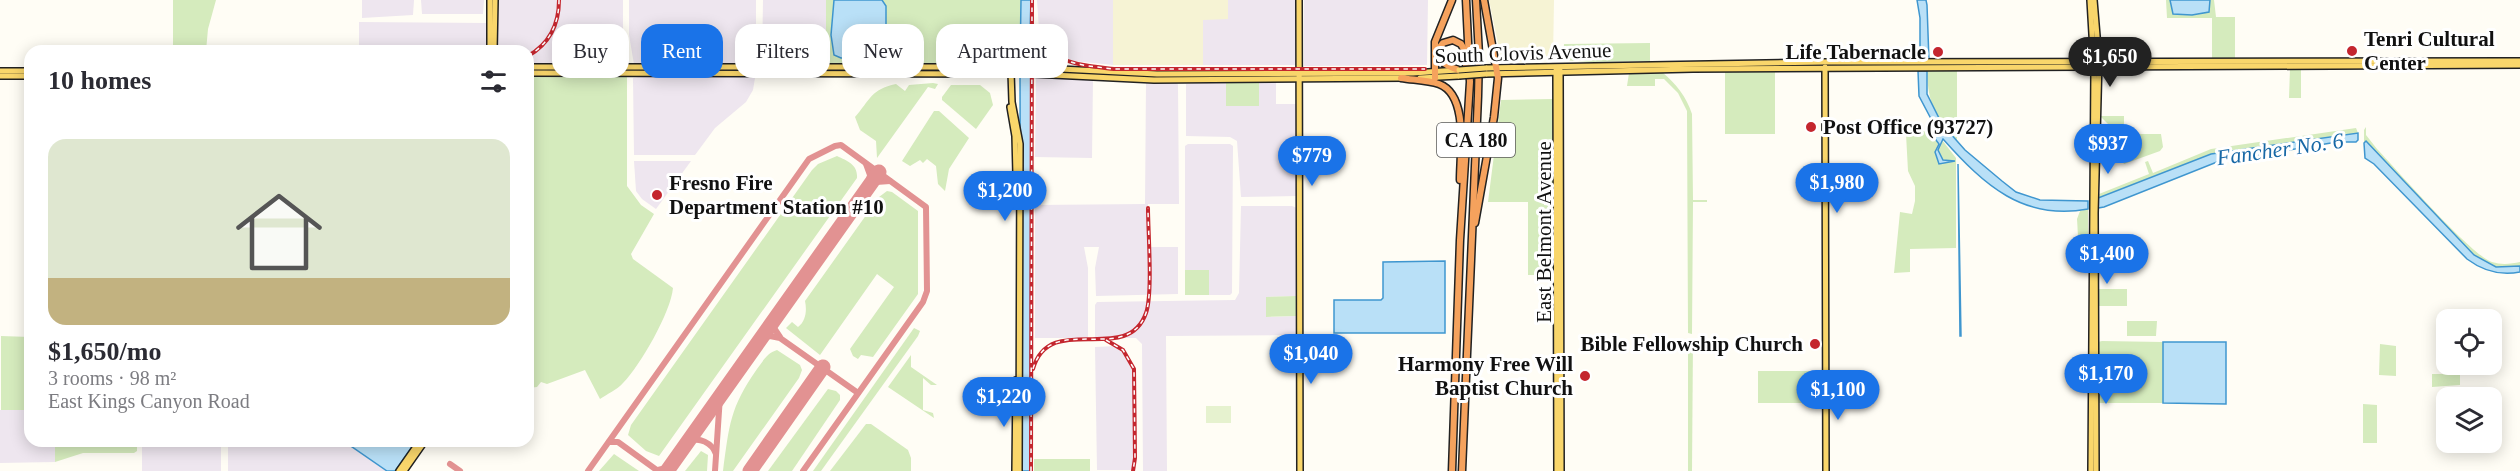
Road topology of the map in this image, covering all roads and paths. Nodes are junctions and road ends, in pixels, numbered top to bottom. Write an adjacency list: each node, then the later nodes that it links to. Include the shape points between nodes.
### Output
1 (492, 0): 8 (main road)
2 (1299, 0): 42 (main road)
3 (1452, 0): 39 (highway, via 1436,37)
4 (1466, 0): 48 (highway, CA 180, via 1470,54)
5 (1476, 0): 52 (highway, CA 180, via 1479,78)
6 (1484, 0): 32 (highway)
7 (2092, 1): 17 (main road)
8 (492, 45)
9 (1769, 63): 15 (main road, South Clovis Avenue); 16 (main road, South Clovis Avenue); 25 (main road)
10 (1998, 63): 11 (main road, South Clovis Avenue); 19 (main road, South Clovis Avenue); 26 (main road)
11 (2038, 63): 12 (main road, South Clovis Avenue); 21 (main road)
12 (2054, 63): 17 (main road, South Clovis Avenue); 22 (main road)
13 (2520, 63): 17 (main road, South Clovis Avenue)
14 (1619, 65): 15 (main road, South Clovis Avenue); 24 (main road, South Clovis Avenue); 33 (main road)
15 (1637, 65): 34 (main road)
16 (1825, 65): 18 (main road, South Clovis Avenue); 18 (main road, South Clovis Avenue, via 1897,69); 25 (main road, South Clovis Avenue); 64 (main road)
17 (2096, 65): 22 (main road, South Clovis Avenue); 50 (main road)
18 (1922, 66): 19 (main road, South Clovis Avenue)
19 (1945, 66): 26 (main road, South Clovis Avenue)
20 (534, 67): 23 (main road, South Clovis Avenue)
21 (2024, 68): 22 (main road, South Clovis Avenue); 26 (main road, South Clovis Avenue)
22 (2043, 68)
23 (735, 69)
24 (1558, 69): 32 (main road, South Clovis Avenue); 33 (main road, South Clovis Avenue); 63 (main road, East Belmont Avenue)
25 (1738, 69): 34 (main road, South Clovis Avenue)
26 (1974, 69)
27 (830, 70): 28 (main road, South Clovis Avenue)
28 (936, 70)
29 (0, 71): 30 (main road)
30 (24, 71)
31 (735, 71): 35 (main road, South Clovis Avenue)
32 (1498, 71): 37 (main road, South Clovis Avenue, bridge); 52 (highway)
33 (1592, 71): 34 (main road, South Clovis Avenue)
34 (1606, 71)
35 (534, 73)
36 (1413, 73): 39 (main road, South Clovis Avenue); 42 (main road, South Clovis Avenue); 45 (main road)
37 (1459, 73): 39 (main road, South Clovis Avenue); 48 (highway, via 1439,58 1443,42 1458,41 1465,51)
38 (1068, 74): 42 (main road, South Clovis Avenue, via 1145,80)
39 (1435, 75): 46 (main road, South Clovis Avenue)
40 (0, 76): 41 (main road)
41 (24, 76)
42 (1299, 76): 45 (main road, South Clovis Avenue); 60 (main road)
43 (1010, 78): 47 (main road)
44 (1010, 78): 49 (main road)
45 (1378, 78): 46 (main road, South Clovis Avenue)
46 (1401, 78): 51 (highway, via 1441,85 1457,102)
47 (1014, 129): 49 (main road); 53 (main road)
48 (1467, 135): 51 (highway, CA 180)
49 (1020, 156): 53 (main road)
50 (2094, 203): 65 (main road); 66 (main road)
51 (1460, 240): 61 (highway, CA 180)
52 (1469, 280): 62 (highway, CA 180)
53 (1018, 386): 54 (main road); 54 (main road)
54 (1017, 438): 57 (main road)
55 (416, 447): 58 (main road)
56 (421, 447): 59 (main road)
57 (1018, 470)
58 (399, 471)
59 (404, 471)
60 (1300, 471)
61 (1450, 471)
62 (1462, 471)
63 (1559, 471)
64 (1826, 471)
65 (2091, 471)
66 (2096, 471)

